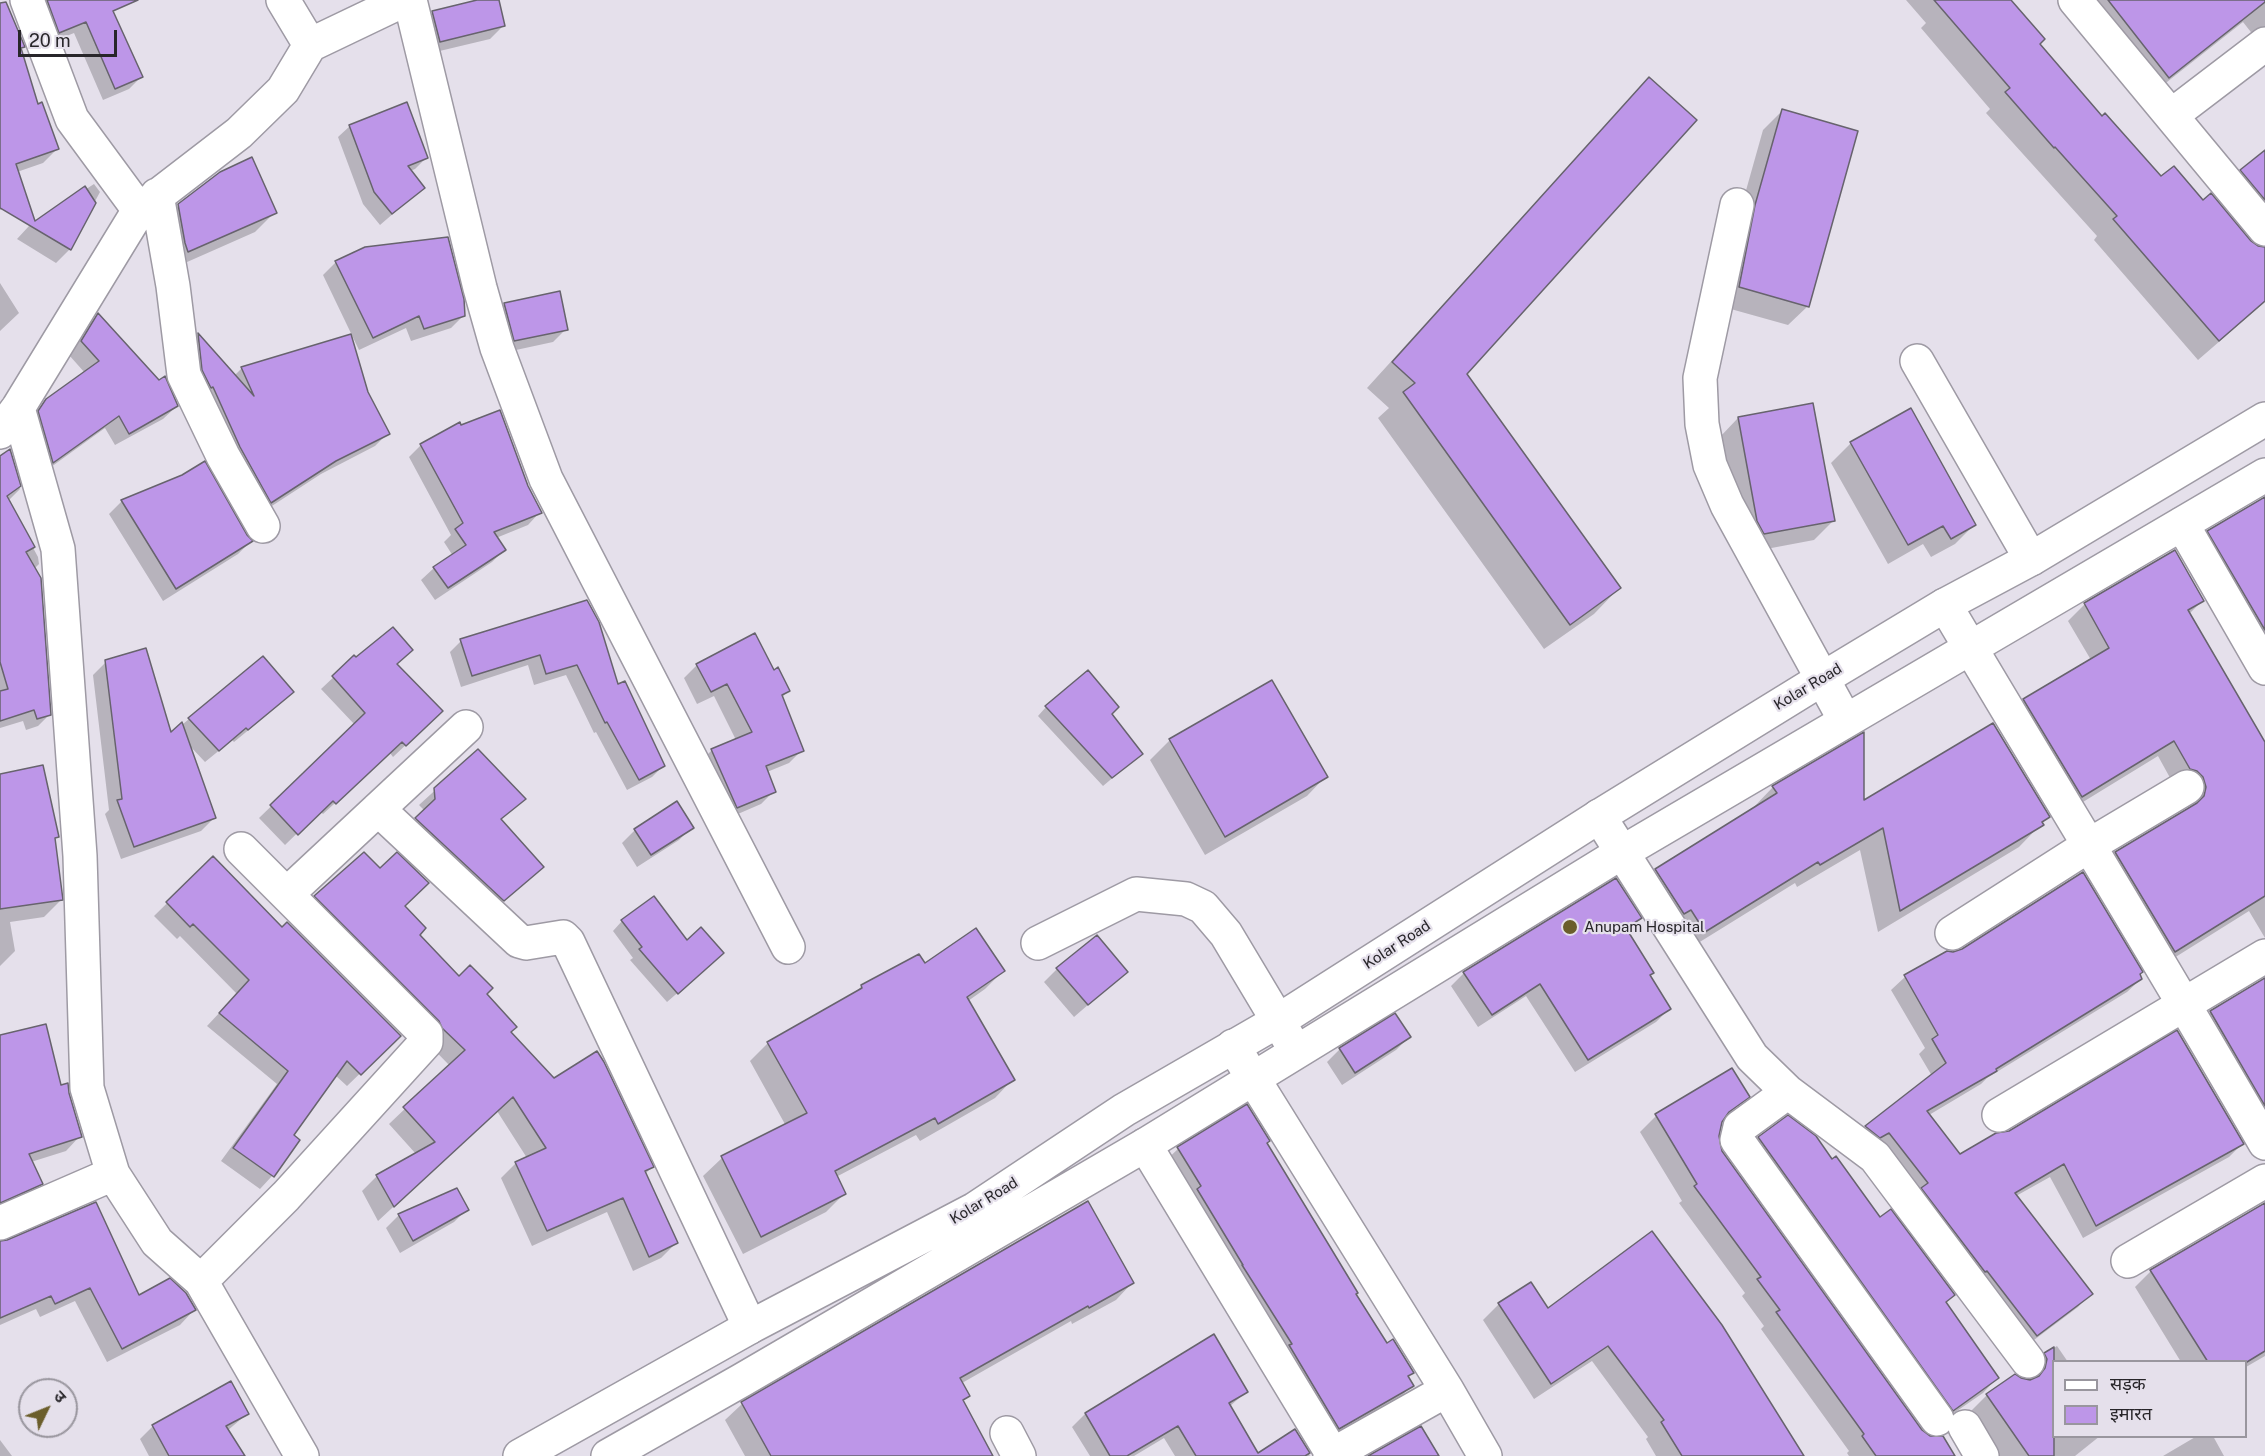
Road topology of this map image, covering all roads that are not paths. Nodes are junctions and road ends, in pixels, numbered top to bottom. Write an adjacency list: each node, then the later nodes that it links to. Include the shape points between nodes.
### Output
1 (27, 0): 9 (street, via 72,119)
2 (283, 0): 7 (street)
3 (404, 0): 7 (street)
4 (410, 0): 34 (street, via 497,348 546,479)
5 (2075, 0): 8 (street)
6 (2265, 44): 8 (street)
7 (310, 45): 9 (street, via 283,90 239,133)
8 (2172, 115): 11 (street)
9 (148, 203): 14 (street); 17 (street, via 173,286 184,375)
10 (1737, 205): 22 (street, via 1700,378 1702,424 1710,465 1727,505)
11 (2265, 230)
12 (1917, 361): 18 (street)
13 (2265, 419): 18 (street, Kolar Road)
14 (9, 420): 45 (street, via 58,549 80,856 87,1088)
15 (2265, 475): 16 (street)
16 (2182, 524): 20 (street); 21 (street)
17 (263, 526)
18 (2031, 559): 19 (street, Kolar Road)
19 (1945, 605): 20 (street); 22 (street, Kolar Road)
20 (1970, 646): 23 (street); 28 (street)
21 (2265, 668)
22 (1822, 679): 23 (street); 27 (street, Kolar Road)
23 (1845, 720): 30 (street)
24 (466, 727): 26 (street)
25 (2187, 787): 28 (street)
26 (378, 809): 31 (street); 50 (street, via 519,941 563,937 568,942)
27 (1599, 816): 30 (street); 37 (street, Kolar Road)
28 (2088, 846): 32 (street); 36 (street)
29 (241, 849): 31 (street)
30 (1621, 853): 39 (street); 41 (street, via 1752,1057)
31 (287, 894): 49 (street, via 426,1034 426,1042 286,1196)
32 (1952, 933)
33 (1038, 943): 37 (street, via 1136,894 1186,899 1203,907 1226,934)
34 (788, 947)
35 (2265, 956): 36 (street)
36 (2186, 1004): 42 (street); 43 (street)
37 (1278, 1021): 38 (street, Kolar Road); 39 (street)
38 (1233, 1046): 40 (street); 50 (street, Kolar Road, via 1124,1110 975,1209)
39 (1296, 1051): 40 (street)
40 (1253, 1077): 44 (street); 53 (street)
41 (1788, 1092): 51 (street, via 1875,1157); 60 (street, via 1740,1127 1737,1140 1951,1423)
42 (1999, 1115)
43 (2265, 1143)
44 (1145, 1145): 54 (street); 55 (street)
45 (113, 1174): 47 (street); 49 (street, via 157,1242)
46 (2265, 1181): 48 (street)
47 (0, 1223)
48 (2128, 1260)
49 (201, 1281): 56 (street)
50 (750, 1327): 52 (street, Kolar Road)
51 (2028, 1361)
52 (679, 1367): 54 (street); 57 (street, Kolar Road)
53 (1447, 1390): 55 (street); 59 (street)
54 (699, 1404): 58 (street)
55 (1331, 1455)
56 (302, 1456)
57 (520, 1456)
58 (608, 1456)
59 (1485, 1456)
60 (1982, 1456)

